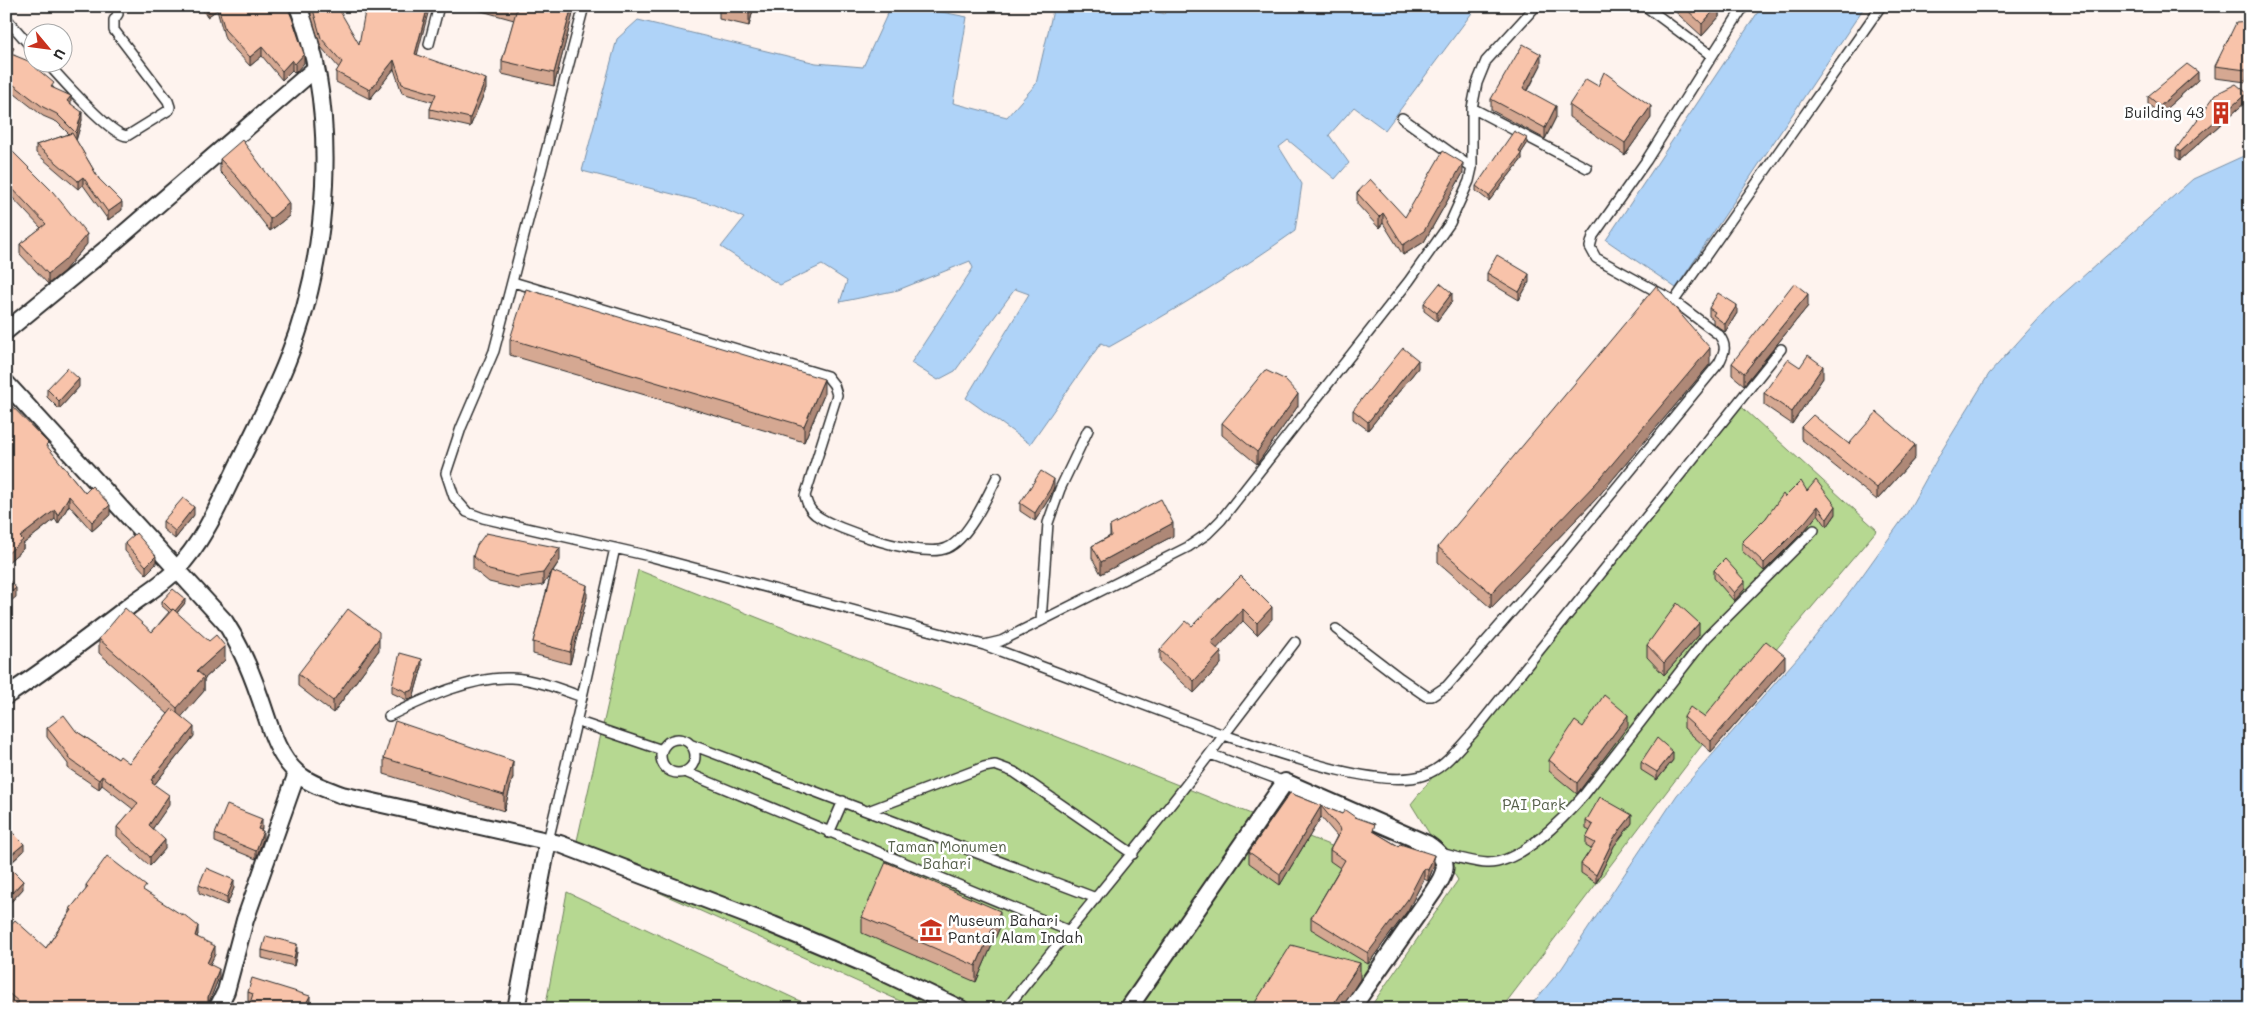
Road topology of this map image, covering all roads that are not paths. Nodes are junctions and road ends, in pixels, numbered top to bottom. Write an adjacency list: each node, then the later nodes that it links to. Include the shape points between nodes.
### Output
1 (117, 6): 14 (lane, via 114,30 168,100 169,110 127,136 118,134)
2 (298, 6): 13 (street)
3 (439, 6): 11 (lane)
4 (584, 6): 19 (lane)
5 (1536, 6): 15 (lane, via 1486,61)
6 (1645, 6): 12 (lane)
7 (1744, 6): 12 (lane)
8 (1881, 6): 20 (lane)
9 (6, 18): 10 (lane)
10 (22, 36)
11 (429, 44)
12 (1712, 56): 20 (lane, via 1646,161 1593,236 1590,247 1596,258)
13 (316, 68): 21 (street); 28 (street, via 324,138 325,184 304,310 287,361 226,493)
14 (55, 72)
15 (1472, 108): 17 (lane); 18 (lane)
16 (1402, 118): 17 (lane)
17 (1472, 168): 29 (lane, via 1450,223 1409,281 1221,520 1188,547)
18 (1587, 168)
19 (513, 282): 25 (lane, via 827,376 837,396 806,496 816,516 851,531 882,543 932,551 946,549 957,542 968,527); 27 (lane, via 491,358 446,472 454,497 467,512 483,518)
20 (1674, 302): 30 (lane, via 1719,335 1726,350 1719,363 1557,560 1447,686 1432,696 1426,696)
21 (6, 331)
22 (1781, 349): 37 (lane, via 1498,703 1442,765 1425,775 1400,780 1375,777 1307,762)
23 (6, 383): 28 (street)
24 (1088, 430): 29 (lane, via 1048,523)
25 (997, 477)
26 (1814, 530): 48 (lane, via 1706,638 1563,820 1525,848 1489,863)
27 (615, 548): 32 (lane); 34 (lane)
28 (176, 570): 33 (street, via 54,664); 42 (street, via 234,636 254,680 268,726 280,751)
29 (1042, 621): 32 (lane, via 1001,641)
30 (1336, 629)
31 (1295, 642): 37 (lane)
32 (984, 645): 37 (lane)
33 (6, 696)
34 (582, 697): 35 (lane, via 532,681 488,679 428,698); 36 (lane)
35 (389, 716)
36 (576, 721): 39 (lane); 47 (lane)
37 (1224, 735): 40 (lane)
38 (692, 745): 39 (lane, via 675,739 666,743); 41 (lane, via 696,752 695,760); 44 (lane)
39 (662, 750): 41 (lane, via 660,758 669,772)
40 (1210, 754): 43 (lane); 49 (lane)
41 (686, 772): 46 (lane)
42 (297, 773): 47 (street, via 318,786 367,802); 52 (street, via 244,920 230,978)
43 (1285, 782): 48 (street, via 1413,837); 56 (street)
44 (843, 801): 45 (lane); 46 (lane)
45 (868, 812): 49 (lane, via 995,765 1014,772); 50 (lane)
46 (830, 833): 51 (lane)
47 (548, 841): 53 (street); 54 (street, via 596,856 868,964)
48 (1440, 853): 57 (street, via 1445,864 1444,875)
49 (1133, 854): 50 (lane)
50 (1096, 898): 51 (lane)
51 (1067, 930): 55 (lane)
52 (217, 1009)
53 (516, 1009)
54 (961, 1009)
55 (1006, 1009)
56 (1128, 1009)
57 (1351, 1009)

